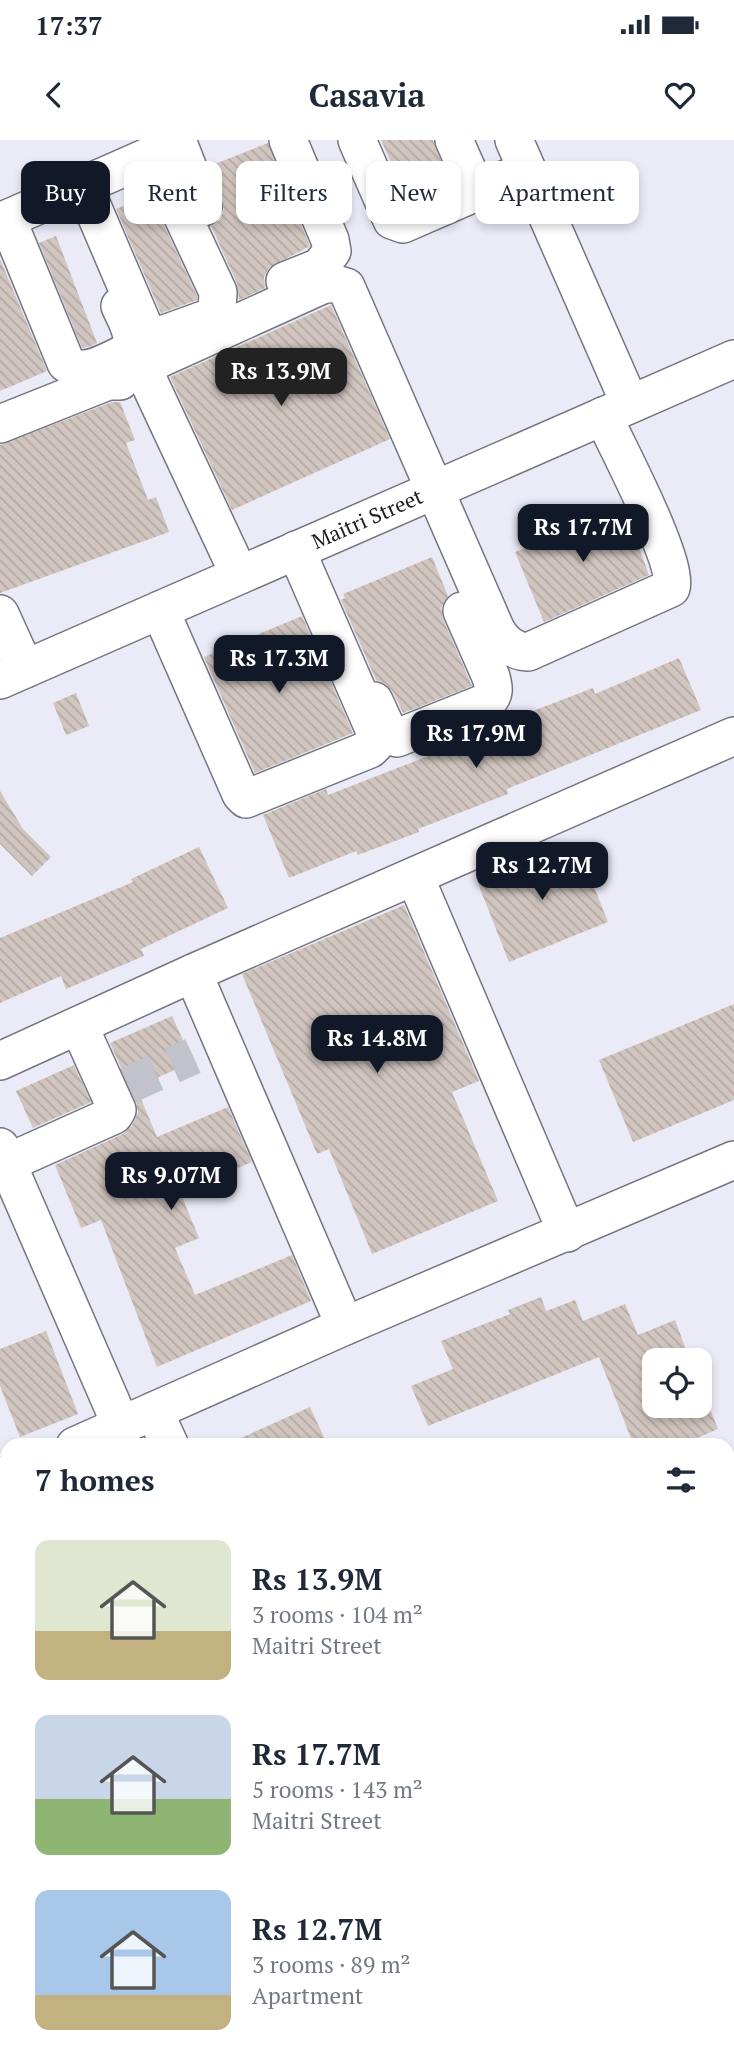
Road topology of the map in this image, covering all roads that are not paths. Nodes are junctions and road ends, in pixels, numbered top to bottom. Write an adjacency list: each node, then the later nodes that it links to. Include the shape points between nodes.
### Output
1 (288, 140): 4 (street, via 332,251 320,267 250,295 235,288)
2 (357, 140): 8 (street, via 397,223)
3 (454, 140): 7 (street)
4 (174, 145): 6 (street); 11 (street, via 218,292 217,311 156,337 146,332)
5 (521, 155): 14 (street)
6 (110, 174)
7 (475, 187)
8 (475, 193)
9 (21, 217): 12 (street)
10 (90, 224): 12 (street, via 134,344 130,351 83,370 66,363)
11 (94, 224)
12 (2, 227): 15 (street, via 59,382 53,390)
13 (734, 359): 14 (street, Maitri Street)
14 (617, 410): 17 (street, Maitri Street); 17 (street, via 674,579 665,593 528,652 518,651 501,639)
15 (0, 412)
16 (0, 424): 19 (street, via 119,380)
17 (425, 493): 18 (street, Maitri Street); 18 (street, via 495,688 487,702 405,736 390,736); 19 (street, via 346,287 322,285 152,362 148,368 149,382)
18 (301, 548): 19 (street, Maitri Street); 20 (street, via 374,729 376,744 370,749 246,799)
19 (229, 579): 20 (street, Maitri Street)
20 (160, 610): 22 (street, Maitri Street)
21 (0, 614): 22 (street)
22 (7, 676)
23 (734, 736): 24 (street)
24 (415, 877): 25 (street); 32 (street)
25 (193, 973): 26 (street); 33 (street, via 208,1049)
26 (86, 1032): 27 (street); 28 (street); 29 (street, via 117,1110 114,1115)
27 (15, 1068)
28 (122, 1088)
29 (3, 1155): 31 (street)
30 (734, 1160): 32 (street)
31 (12, 1208): 34 (street)
32 (568, 1233): 33 (street)
33 (345, 1326): 34 (street)
34 (137, 1418): 35 (street); 36 (street)
35 (93, 1438)
36 (161, 1438)

